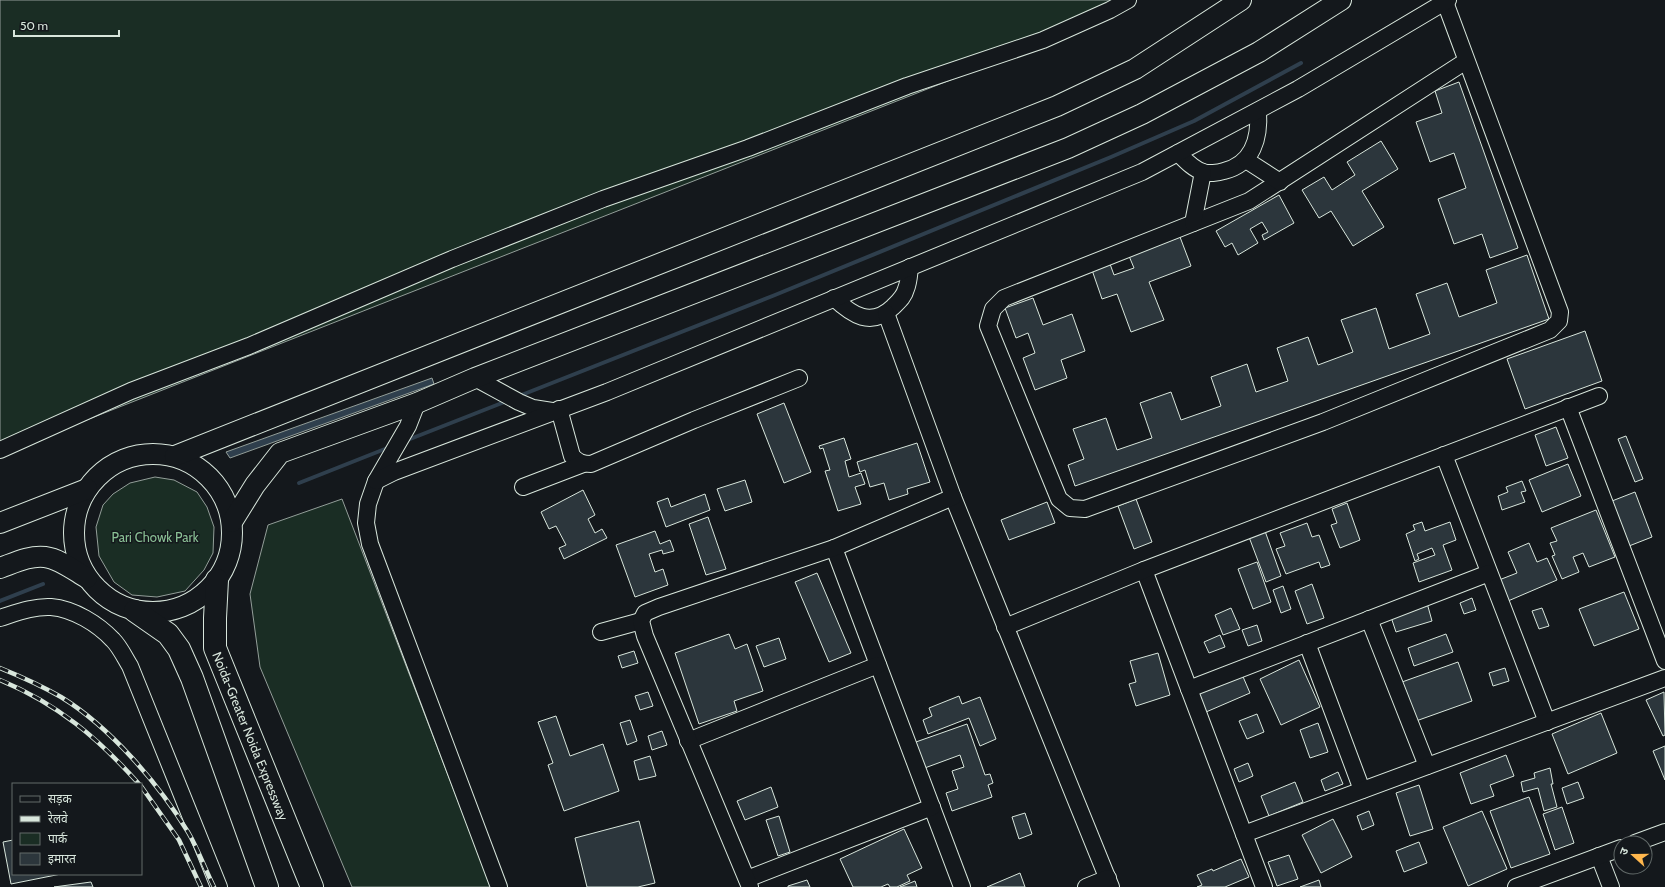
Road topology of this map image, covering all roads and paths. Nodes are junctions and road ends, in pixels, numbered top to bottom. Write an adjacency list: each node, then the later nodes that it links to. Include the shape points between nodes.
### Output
1 (1128, 0): 21 (street, via 1043,40 907,86 748,148 603,199 452,259 249,346 131,391)
2 (1241, 0): 23 (main road, via 1135,69 1057,106)
3 (1341, 0): 15 (main road, via 1259,52 1142,114 1068,148)
4 (1447, 1): 5 (street); 6 (street)
5 (1466, 61): 10 (street); 11 (street, via 1560,312 1559,321 1550,330 1323,422 1085,509 1070,508 1059,499 988,326 993,309 1004,298)
6 (1258, 111): 7 (street); 8 (street, via 1259,123 1255,143)
7 (1178, 153): 9 (street); 12 (street, via 1142,172)
8 (1246, 160): 9 (street, via 1234,169 1220,173); 10 (street)
9 (1203, 172): 11 (street)
10 (1280, 182): 11 (street, via 1249,201)
11 (1193, 223)
12 (910, 268): 13 (street); 14 (street, via 902,298)
13 (834, 298): 14 (street, via 858,316 869,318); 20 (street, via 607,392)
14 (886, 313): 28 (street)
15 (475, 378): 18 (main road); 20 (street, via 533,408)
16 (799, 378): 24 (street, via 591,464)
17 (1599, 396): 19 (street)
18 (417, 404): 25 (street, via 408,426); 29 (main road, via 280,454 255,484)
19 (1568, 408): 22 (street); 44 (street)
20 (556, 410): 24 (street, via 572,456); 25 (street)
21 (0, 450)
22 (1444, 455): 33 (street); 34 (street)
23 (175, 456): 27 (main road, via 150,453 126,458 104,471); 29 (main road, via 196,466 213,481 226,500)
24 (583, 464): 26 (street)
25 (376, 481): 63 (street, via 368,504 366,523 370,544)
26 (523, 487)
27 (87, 489): 30 (main road); 35 (main road, via 76,510 74,534 77,557)
28 (953, 497): 31 (street); 41 (street)
29 (232, 522): 36 (main road, via 232,543 227,563)
30 (0, 523)
31 (834, 548): 40 (street, via 659,607 645,613); 45 (street)
32 (0, 568): 35 (main road, via 29,558 45,557 56,560)
33 (1144, 570): 41 (street); 47 (street)
34 (1489, 573): 39 (street); 48 (street)
35 (87, 578): 37 (main road, via 100,593 116,604)
36 (217, 580): 37 (main road, via 200,597 180,608 158,613); 62 (highway, Noida-Greater Noida Expressway, via 215,648)
37 (135, 611): 61 (highway, via 168,634 179,649 192,678)
38 (0, 618): 60 (street, via 26,610 52,607 73,612 92,622 114,641 130,666)
39 (1369, 619): 43 (street); 50 (street)
40 (641, 621): 42 (street); 49 (street)
41 (1005, 626): 59 (street)
42 (600, 632)
43 (1307, 643): 47 (street); 51 (street)
44 (1665, 662)
45 (878, 665): 49 (street); 52 (street)
46 (1665, 678): 48 (street)
47 (1189, 689): 54 (street)
48 (1547, 722): 50 (street)
49 (688, 741): 58 (street)
50 (1427, 766): 51 (street)
51 (1362, 790): 54 (street)
52 (932, 807): 58 (street); 64 (street)
53 (1665, 832): 55 (street)
54 (1244, 834): 66 (street)
55 (1653, 836)
56 (1613, 851): 57 (street)
57 (1600, 856): 67 (street); 68 (street)
58 (748, 883)
59 (1110, 883): 65 (street)
60 (219, 887)
61 (267, 887)
62 (312, 887)
63 (499, 887)
64 (962, 887)
65 (1086, 887)
66 (1264, 887)
67 (1516, 887)
68 (1611, 887)

